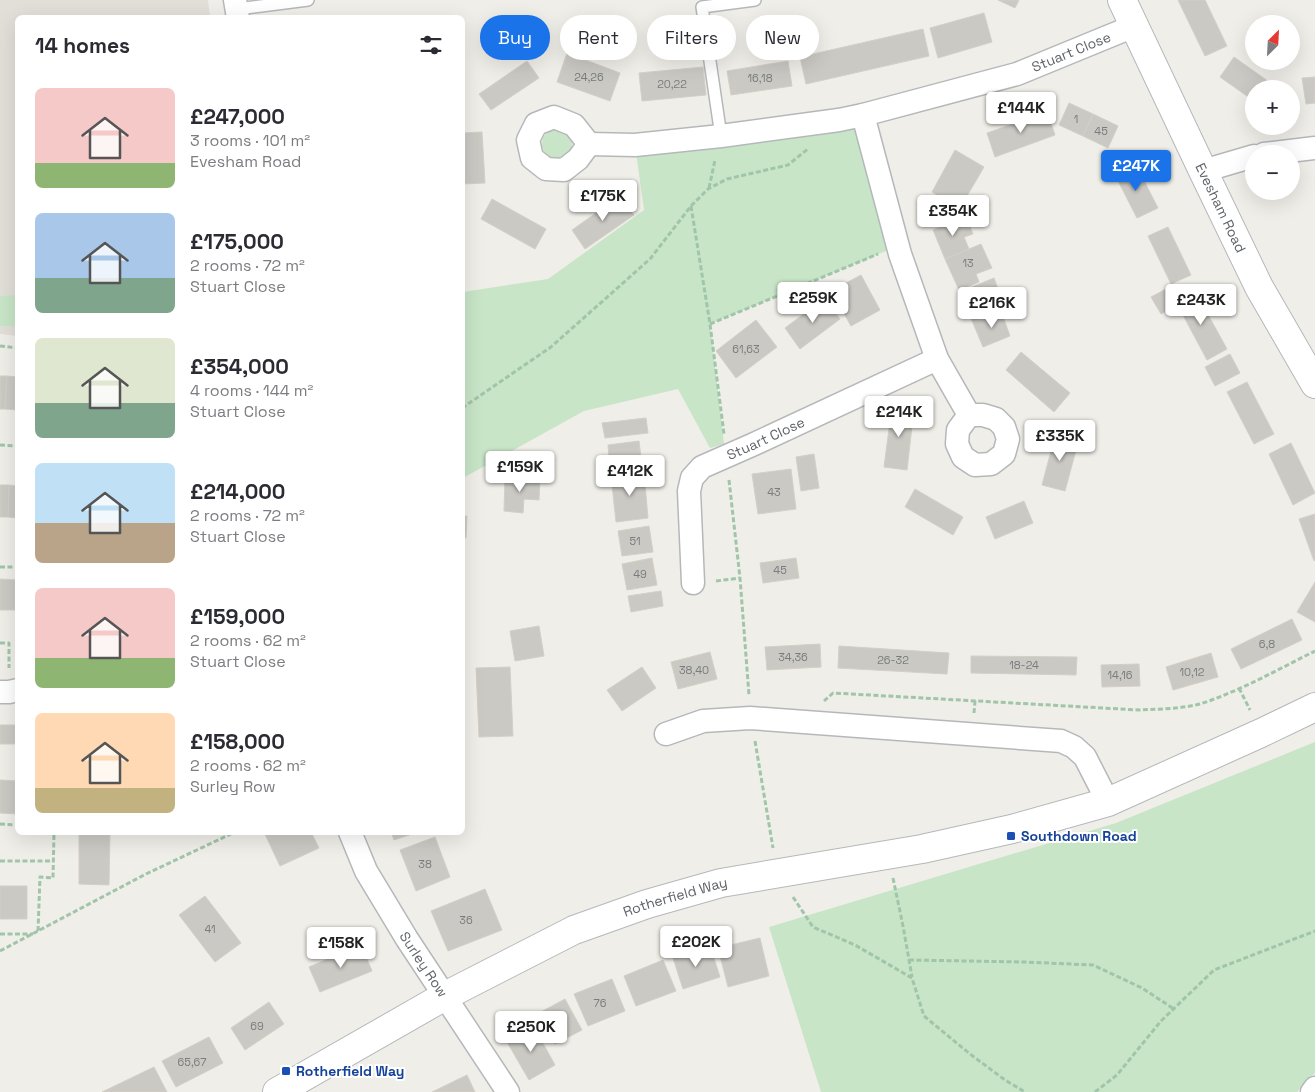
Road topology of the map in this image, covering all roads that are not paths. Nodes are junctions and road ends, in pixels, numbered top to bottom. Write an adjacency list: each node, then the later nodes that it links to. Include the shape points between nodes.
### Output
1 (308, 0): 4 (lane)
2 (754, 0): 7 (lane, via 702,7)
3 (1122, 0): 5 (street, Evesham Road)
4 (237, 9)
5 (1134, 26): 6 (street, Stuart Close, via 1016,74); 12 (street, Evesham Road)
6 (863, 115): 7 (street, Stuart Close); 13 (street, via 898,246)
7 (721, 136): 8 (street, Stuart Close, via 635,145)
8 (589, 144)
9 (1315, 148): 10 (street)
10 (1300, 150)
11 (1245, 159): 12 (street)
12 (1203, 171): 14 (street, Evesham Road, via 1259,287)
13 (937, 358): 15 (street); 16 (street, Stuart Close, via 702,467 692,478 689,491)
14 (1315, 384)
15 (969, 415)
16 (693, 583)
17 (1315, 707): 19 (street)
18 (666, 734): 19 (street, via 703,721 750,718 1061,741 1085,757)
19 (1108, 802): 21 (street, Rotherfield Way, via 1012,829 922,849 721,883 647,904 574,930)
20 (351, 835): 21 (street, Surley Row, via 366,872)
21 (445, 996): 23 (street, Rotherfield Way); 24 (street, Surley Row)
22 (1315, 1088): 25 (street)
23 (277, 1092)
24 (508, 1092)
25 (1312, 1092)

